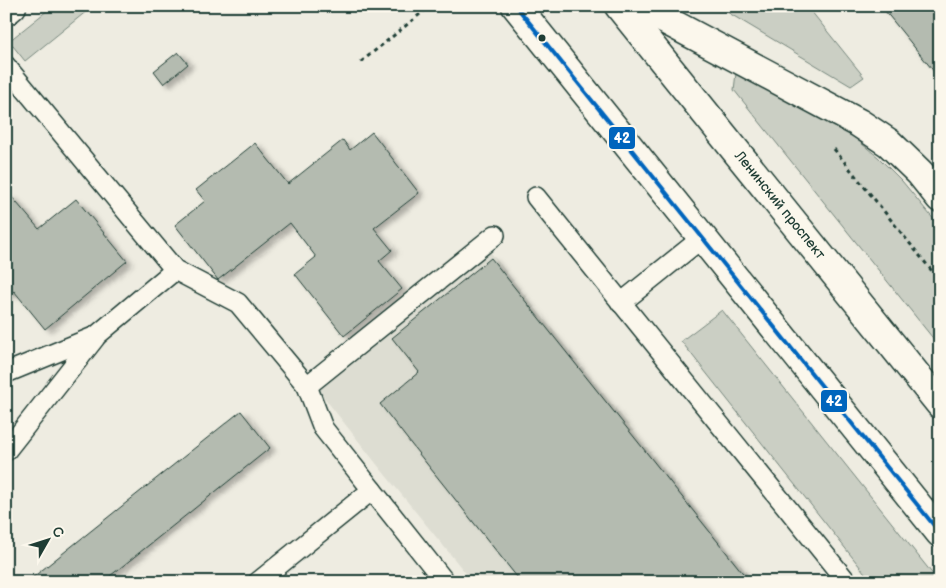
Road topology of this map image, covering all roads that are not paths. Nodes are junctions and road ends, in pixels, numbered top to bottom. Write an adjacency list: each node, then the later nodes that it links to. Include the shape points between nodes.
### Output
1 (12, 6): 5 (main road)
2 (516, 6): 10 (main road)
3 (619, 6): 16 (main road, Ленинский проспект)
4 (639, 6): 8 (main road, via 859,123 889,143 920,172)
5 (6, 11)
6 (6, 66): 11 (lane)
7 (536, 197): 12 (lane)
8 (940, 198)
9 (495, 234): 15 (lane)
10 (702, 238): 12 (lane); 19 (main road)
11 (175, 270): 13 (lane); 15 (lane, via 238,303)
12 (621, 303): 22 (lane)
13 (96, 336): 14 (lane); 17 (lane)
14 (6, 373)
15 (306, 386): 18 (lane, via 323,428)
16 (940, 404)
17 (6, 452)
18 (372, 490): 20 (lane); 21 (lane)
19 (940, 533)
20 (258, 582)
21 (445, 582)
22 (846, 582)

